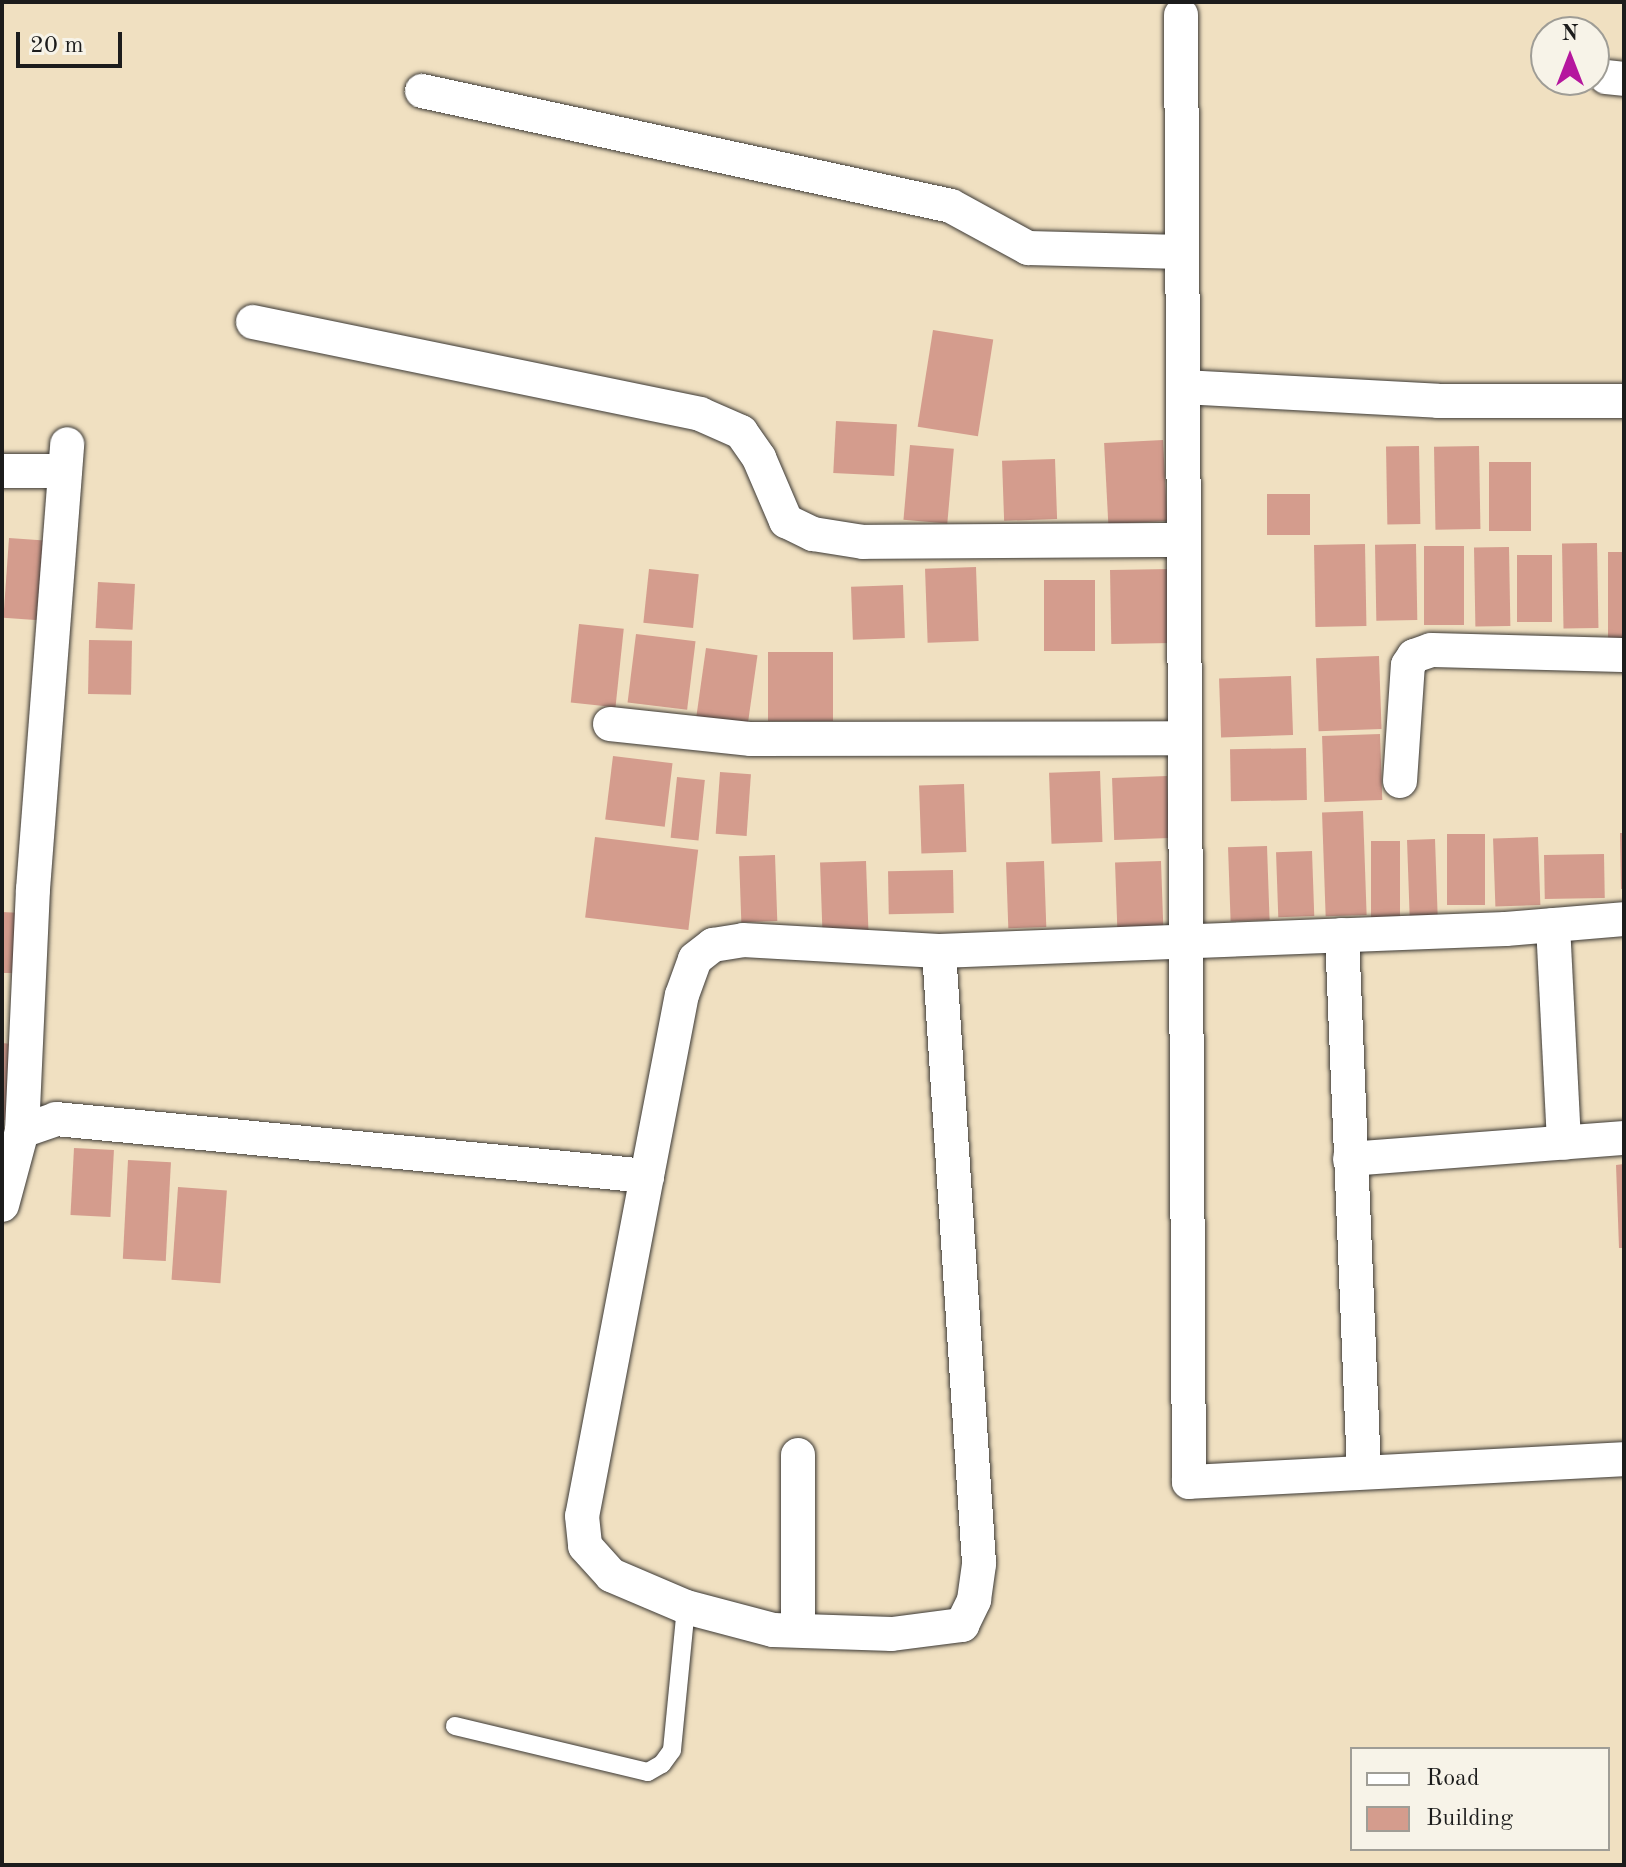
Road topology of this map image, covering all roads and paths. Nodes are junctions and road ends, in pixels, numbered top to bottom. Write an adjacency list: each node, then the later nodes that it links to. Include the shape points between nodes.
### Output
1 (1181, 15): 3 (street)
2 (422, 91): 3 (street, via 951,206 1028,248)
3 (1182, 252): 5 (street)
4 (253, 322): 8 (street, via 700,414 741,432 759,458 786,521 813,534 863,542)
5 (1183, 387): 6 (street, via 1438,401); 8 (street)
6 (1624, 401)
7 (2, 471): 13 (street, via 66,458)
8 (1184, 540): 11 (street)
9 (1624, 655): 12 (street, via 1431,650 1414,656 1408,665)
10 (610, 724): 11 (street, via 751,739)
11 (1185, 738): 17 (street)
12 (1400, 781)
13 (17, 887): 19 (street)
14 (1624, 919): 15 (street)
15 (1553, 925): 16 (street); 21 (street)
16 (1342, 935): 17 (street); 22 (street)
17 (1186, 941): 18 (street); 27 (street, via 1189,1482)
18 (939, 951): 23 (street, via 743,940 713,945 695,959 656,1113); 29 (street, via 979,1563 974,1600 962,1625 892,1634)
19 (22, 1131): 23 (street, via 56,1119); 24 (street)
20 (1624, 1138): 21 (street)
21 (1564, 1143): 22 (street)
22 (1350, 1159): 27 (street)
23 (647, 1176): 28 (street, via 582,1516 585,1546 611,1575)
24 (2, 1205)
25 (798, 1455): 29 (street)
26 (1624, 1459): 27 (street)
27 (1364, 1472)
28 (686, 1607): 29 (street, via 773,1630); 30 (lane, via 672,1750 648,1772)
29 (798, 1630)
30 (455, 1726)

